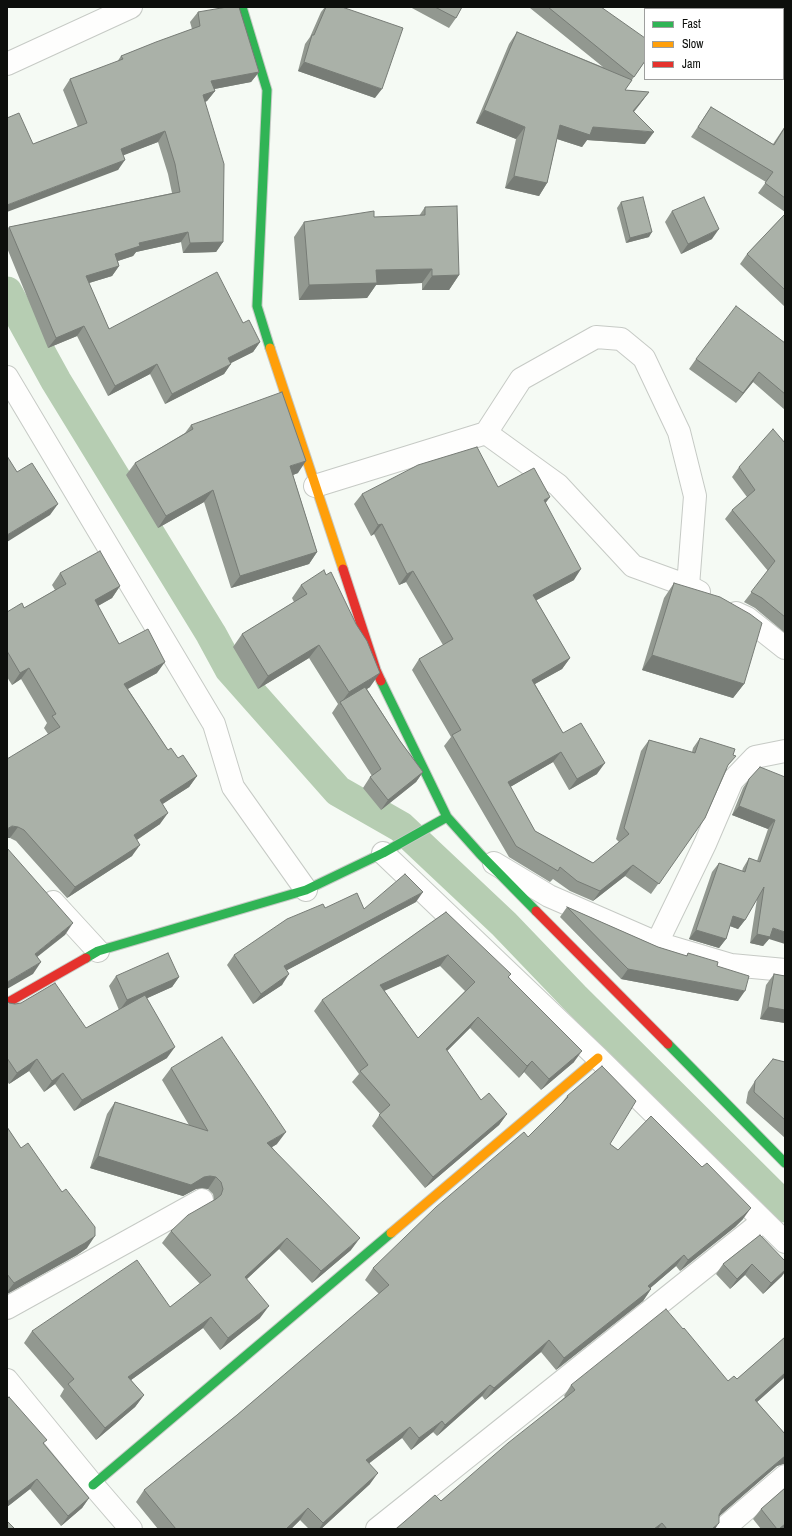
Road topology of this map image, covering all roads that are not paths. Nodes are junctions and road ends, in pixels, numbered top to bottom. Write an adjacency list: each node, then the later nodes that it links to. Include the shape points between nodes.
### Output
1 (131, 7): 3 (street)
2 (242, 7): 6 (street, via 267,90 257,306)
3 (7, 64)
4 (7, 377): 14 (street, via 214,724 233,786)
5 (486, 433): 6 (street); 7 (street, via 558,485 633,566); 7 (street, via 521,379 596,337 622,339 644,358 679,432 695,496)
6 (315, 486): 10 (street, via 376,670)
7 (688, 586): 8 (street, via 747,618)
8 (785, 648)
9 (785, 752): 15 (street, via 755,757 732,781)
10 (447, 817): 11 (street); 12 (street)
11 (383, 853): 14 (street); 19 (street)
12 (481, 855): 15 (street, via 549,896); 20 (street)
13 (41, 889): 16 (street)
14 (306, 890): 16 (street)
15 (657, 943): 17 (street, via 731,965)
16 (98, 951): 18 (street)
17 (785, 970)
18 (7, 1003)
19 (598, 1058): 22 (street); 27 (street)
20 (785, 1163)
21 (202, 1200): 24 (street)
22 (764, 1221): 23 (street); 29 (street)
23 (785, 1242)
24 (7, 1308)
25 (7, 1380): 27 (street)
26 (785, 1476): 30 (street)
27 (93, 1485): 28 (street)
28 (131, 1529)
29 (377, 1529)
30 (723, 1529)

